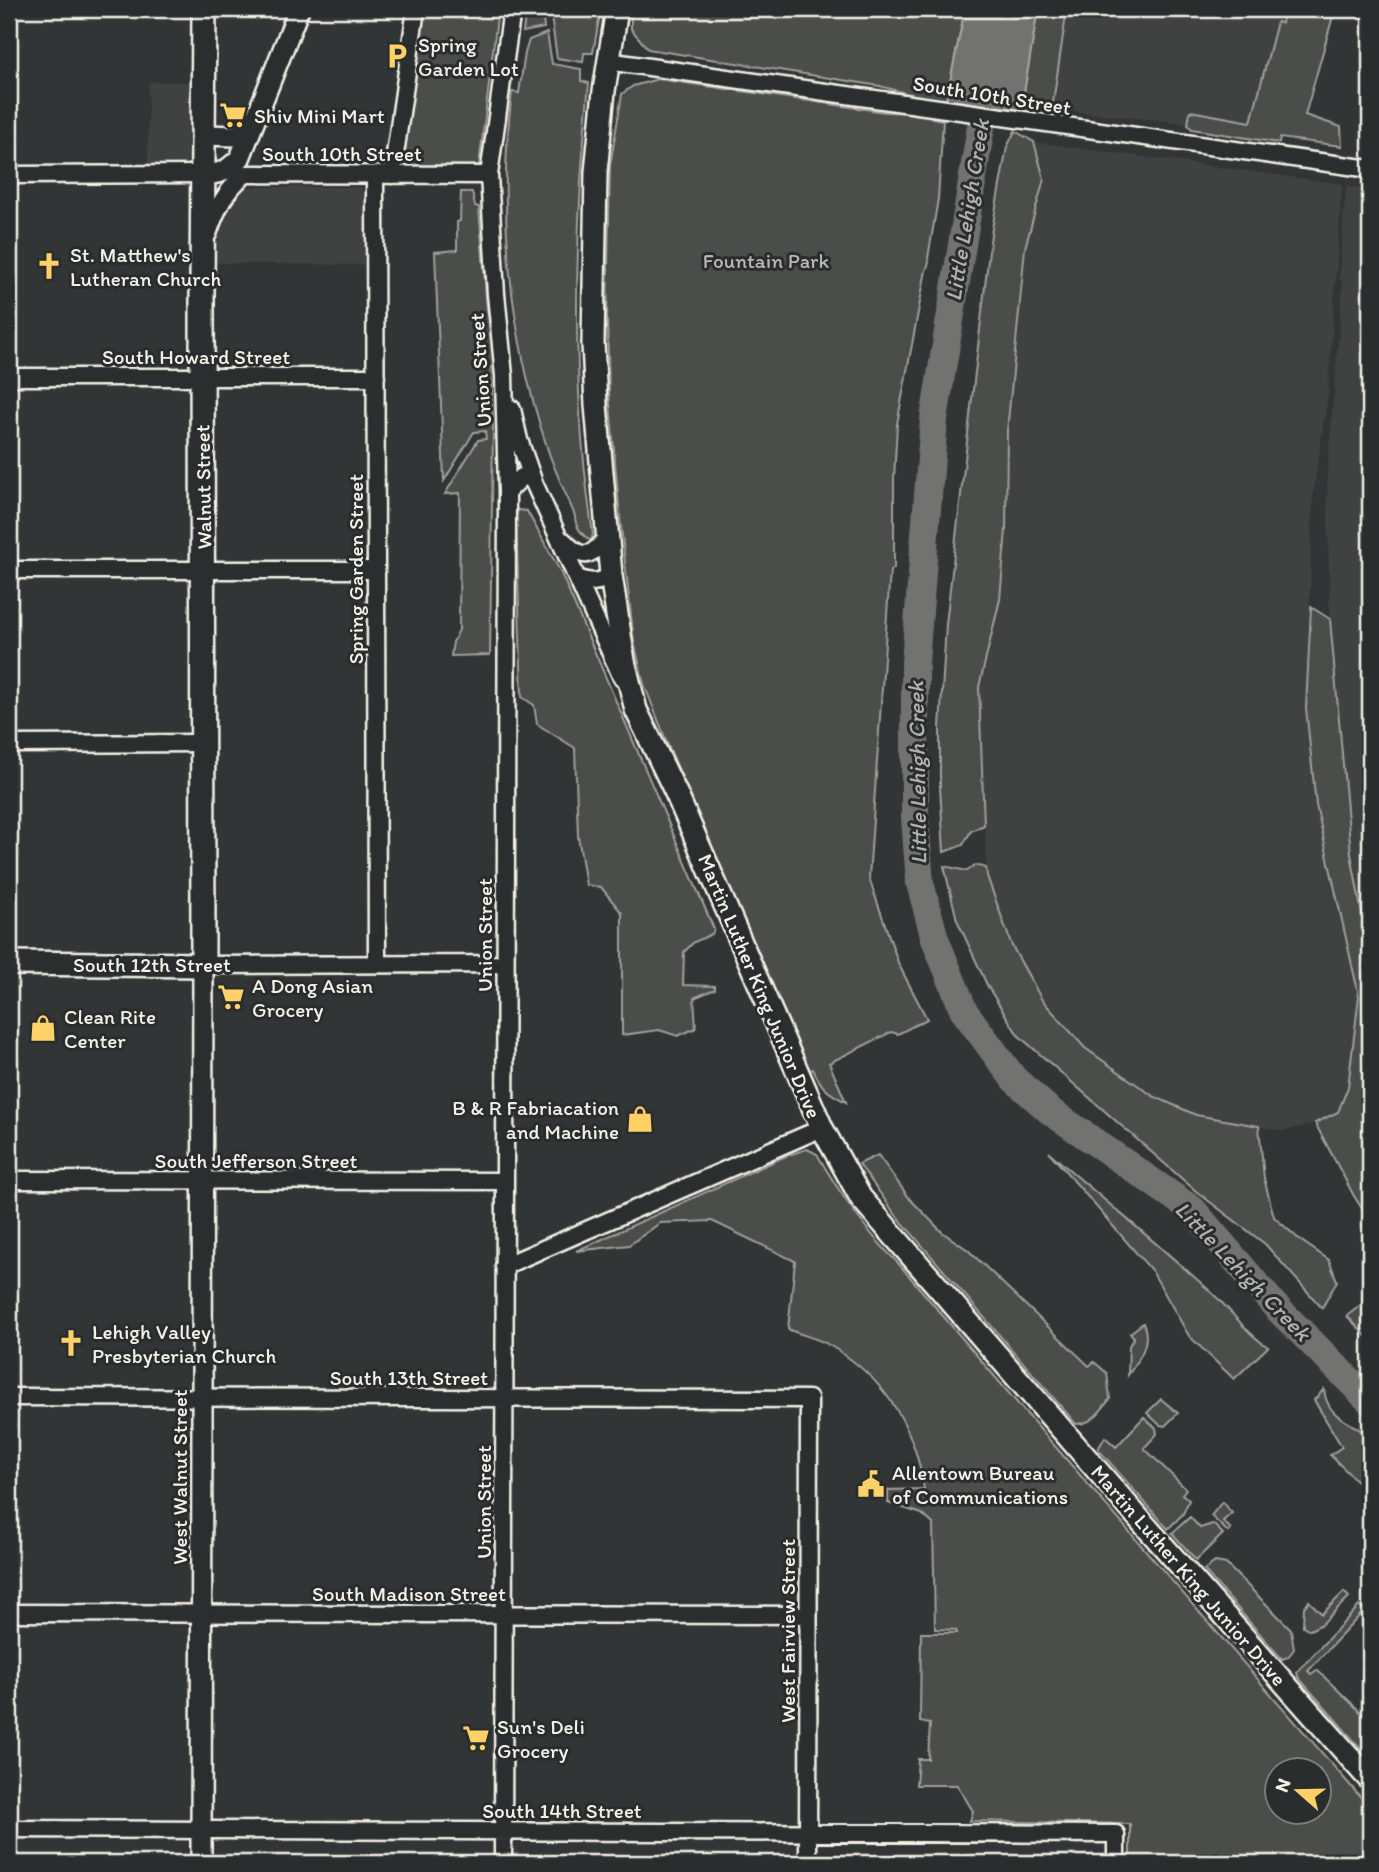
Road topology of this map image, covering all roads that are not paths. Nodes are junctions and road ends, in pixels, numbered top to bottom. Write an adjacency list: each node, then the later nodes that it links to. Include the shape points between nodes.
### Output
1 (204, 9): 8 (main road, Walnut Street)
2 (299, 9): 7 (street)
3 (416, 9): 14 (street)
4 (512, 9): 15 (street, Union Street)
5 (617, 9): 6 (main road, Martin Luther King Junior Drive)
6 (607, 61): 10 (street, South 10th Street); 24 (main road, Martin Luther King Junior Drive, via 596,173 593,281 596,405)
7 (258, 114): 8 (street, via 237,136); 9 (street)
8 (204, 135): 11 (main road, Walnut Street)
9 (243, 166): 11 (street); 13 (street, South 10th Street); 16 (street, South 10th Street, via 222,198)
10 (1370, 169)
11 (203, 174): 12 (street); 16 (main road, Walnut Street)
12 (9, 175)
13 (375, 175): 14 (street, South 10th Street); 20 (street, Spring Garden Street)
14 (392, 175): 15 (street, South 10th Street)
15 (489, 175): 17 (street, Union Street)
16 (202, 253): 19 (main road, Walnut Street)
17 (504, 376): 21 (street); 22 (street, Union Street)
18 (16, 377): 19 (street, South Howard Street)
19 (202, 377): 20 (street, South Howard Street); 25 (main road, Walnut Street)
20 (376, 377): 27 (street, Spring Garden Street)
21 (534, 482): 22 (street, via 522,477); 23 (street)
22 (508, 492): 35 (street, Union Street)
23 (558, 534): 24 (street, via 579,554 589,555); 29 (street)
24 (607, 537): 28 (main road, Martin Luther King Junior Drive)
25 (203, 569): 26 (street); 27 (street); 31 (main road, Walnut Street)
26 (9, 570)
27 (376, 570): 34 (street, Spring Garden Street)
28 (611, 575): 29 (street, via 590,583); 30 (main road, Martin Luther King Junior Drive)
29 (577, 578): 30 (street)
30 (636, 710): 37 (main road, Martin Luther King Junior Drive)
31 (203, 743): 32 (street); 36 (main road, Walnut Street)
32 (15, 744)
33 (9, 963): 36 (main road, South 12th Street)
34 (377, 964): 35 (street, South 12th Street); 36 (street, South 12th Street)
35 (505, 964): 40 (street, Union Street)
36 (203, 965): 39 (street, West Walnut Street)
37 (822, 1128): 41 (street); 50 (main road, Martin Luther King Junior Drive, via 861,1198 882,1224)
38 (9, 1180): 39 (street, South Jefferson Street)
39 (203, 1181): 40 (street, South Jefferson Street); 43 (street, West Walnut Street)
40 (504, 1181): 41 (street, Union Street)
41 (504, 1266): 44 (street, Union Street)
42 (9, 1397): 43 (street, South 13th Street)
43 (202, 1398): 44 (street, South 13th Street); 47 (street, West Walnut Street)
44 (504, 1398): 45 (street, South 13th Street); 48 (street, Union Street)
45 (808, 1399): 49 (street, West Fairview Street)
46 (9, 1614): 47 (street, South Madison Street)
47 (202, 1614): 48 (street, South Madison Street); 52 (street, West Walnut Street)
48 (504, 1614): 49 (street, South Madison Street); 53 (street, Union Street)
49 (808, 1615): 54 (street, West Fairview Street)
50 (1370, 1780)
51 (9, 1829): 52 (street, South 14th Street)
52 (201, 1830): 53 (street, South 14th Street); 55 (street, West Walnut Street)
53 (503, 1831): 54 (street, South 14th Street); 56 (street, Union Street)
54 (808, 1832): 57 (street, West Fairview Street); 58 (street, South 14th Street, via 1115,1834)
55 (201, 1863)
56 (503, 1863)
57 (808, 1863)
58 (1116, 1863)

